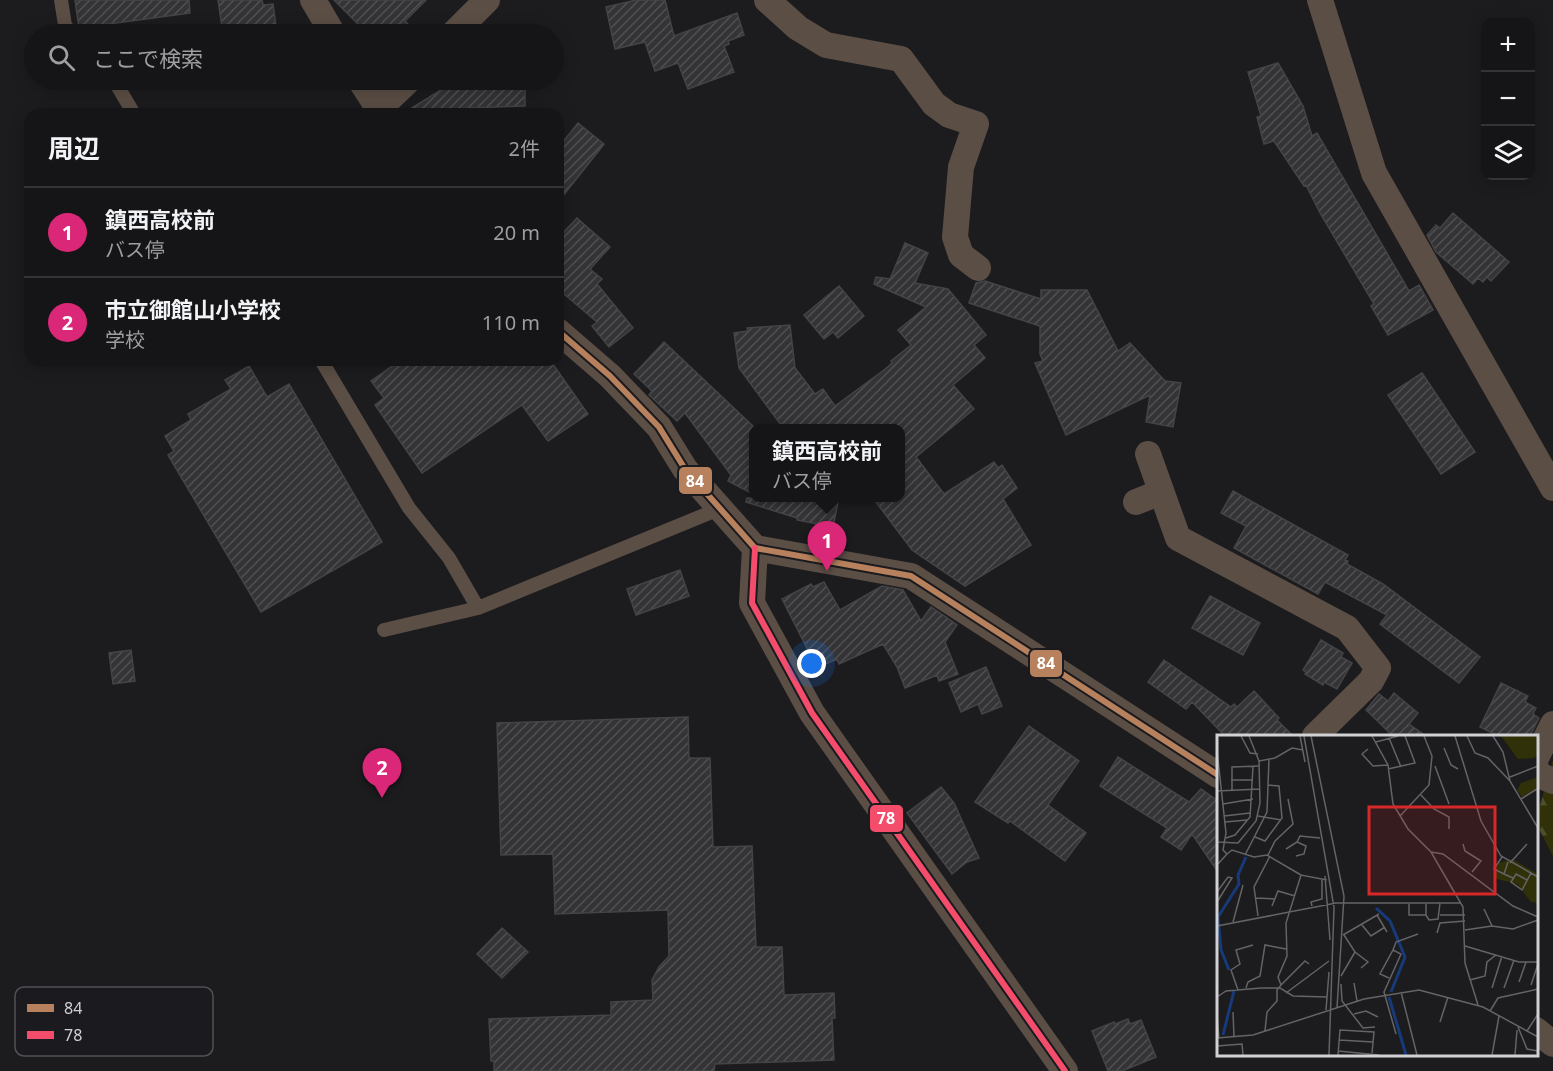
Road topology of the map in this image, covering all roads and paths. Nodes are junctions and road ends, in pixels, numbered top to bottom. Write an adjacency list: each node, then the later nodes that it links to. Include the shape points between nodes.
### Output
1 (61, 0): 6 (lane)
2 (313, 0): 7 (street)
3 (487, 0): 8 (street)
4 (767, 0): 15 (street, via 798,28 826,45 901,59 934,104 949,115 976,124 961,167 955,237 961,255)
5 (1320, 0): 19 (street, via 1374,173)
6 (65, 24)
7 (327, 24)
8 (463, 24)
9 (120, 90): 12 (lane)
10 (367, 90): 13 (street)
11 (400, 90): 14 (street)
12 (130, 108)
13 (378, 108)
14 (384, 108)
15 (978, 268)
16 (564, 336): 22 (street, via 610,376 659,427 686,469)
17 (325, 366): 24 (lane, via 409,508 449,558)
18 (1148, 454): 20 (street)
19 (1553, 488)
20 (1161, 492): 21 (street); 27 (street, via 1178,538 1347,628 1378,668 1371,681)
21 (1136, 502)
22 (719, 509): 23 (street); 24 (lane)
23 (755, 548): 30 (street, via 911,576); 34 (street, via 752,603 812,713)
24 (478, 608): 25 (lane)
25 (384, 630)
26 (1553, 724): 28 (street)
27 (1316, 735)
28 (1538, 754)
29 (1538, 773): 31 (street)
30 (1217, 774)
31 (1553, 781)
32 (1538, 1032): 33 (street)
33 (1553, 1044)
34 (1065, 1071)

